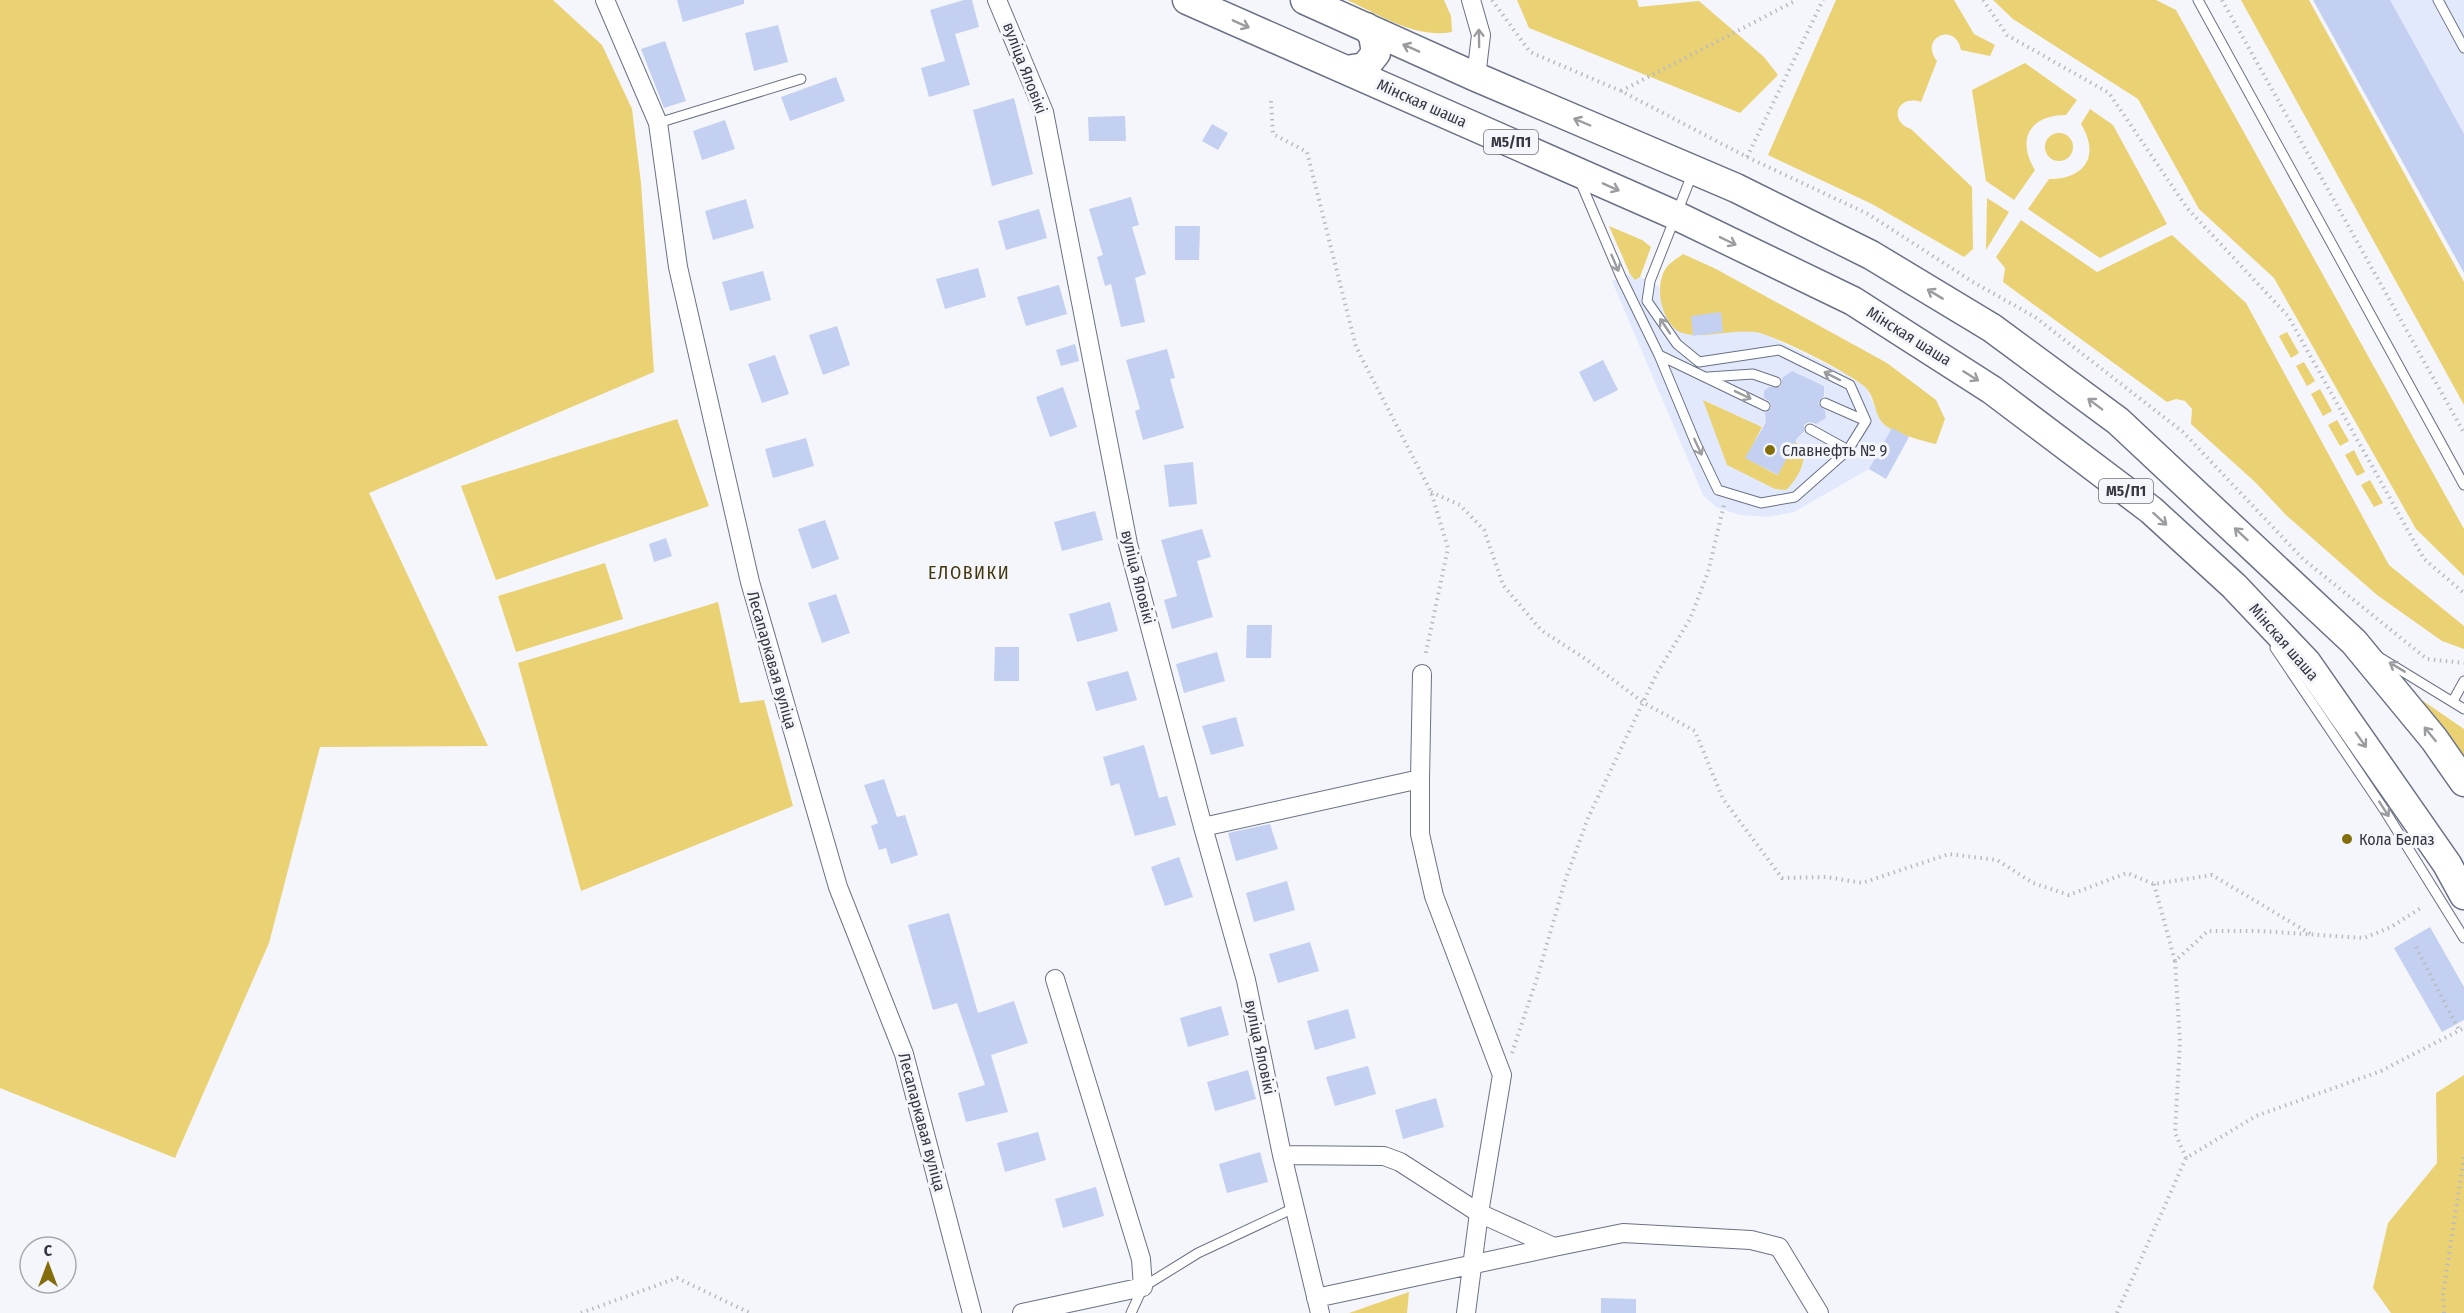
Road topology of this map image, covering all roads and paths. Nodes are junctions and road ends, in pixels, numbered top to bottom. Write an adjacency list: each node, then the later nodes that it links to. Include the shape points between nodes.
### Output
1 (605, 0): 20 (street, Лесапаркавая вуліца)
2 (1187, 0): 14 (main road, Мінская шаша / М5/П1, one-way to 14)
3 (1305, 0): 12 (main road, М5/П1)
4 (1472, 0): 15 (street, one-way to 4, via 1481,35)
5 (1797, 0): 17 (path)
6 (1823, 0): 21 (path)
7 (1983, 0): 38 (path, via 2007,35 2109,93 2187,208 2288,316 2424,559)
8 (2198, 0): 34 (lane)
9 (2222, 0): 32 (path)
10 (2438, 0): 13 (lane)
11 (1000, 3): 47 (street, вуліца Яловікі, via 1044,112 1128,544)
12 (1366, 27): 14 (main road, via 1376,53 1365,67); 15 (main road, М5/П1, one-way to 12)
13 (2464, 48)
14 (1346, 70): 19 (main road, Мінская шаша / М5/П1)
15 (1466, 73): 19 (main road, via 1438,70 1427,94); 22 (main road, М5/П1, one-way to 15)
16 (801, 78): 20 (lane)
17 (1620, 91)
18 (1271, 101): 35 (path, via 1273,134 1307,152 1356,347)
19 (1436, 110): 23 (main road, Мінская шаша / М5/П1)
20 (658, 123): 69 (street, Лесапаркавая вуліца, via 678,267 750,582 838,887 904,1054)
21 (1747, 158)
22 (1694, 170): 24 (lane); 39 (main road, М5/П1, one-way to 22, via 2118,421 1992,328 1871,255)
23 (1575, 171): 24 (main road, Мінская шаша / М5/П1, one-way to 24); 25 (lane, one-way to 25)
24 (1675, 215): 30 (lane, one-way to 24, via 1850,385 1779,350 1699,362 1677,344 1647,301 1650,281); 37 (main road, Мінская шаша / М5/П1, one-way to 37, via 1853,301 1992,390 2151,510)
25 (1659, 355): 26 (lane); 36 (lane, one-way to 36, via 1718,490)
26 (1706, 377): 27 (lane, via 1753,374); 29 (lane, one-way to 29)
27 (1776, 382)
28 (1825, 404): 30 (lane)
29 (1765, 406)
30 (1866, 421): 33 (lane)
31 (1810, 429): 33 (lane)
32 (2464, 433)
33 (1848, 450): 36 (lane, via 1795,497 1761,504)
34 (2464, 485)
35 (1431, 492): 40 (path, via 1448,548); 43 (path, via 1460,505 1484,530 1503,585 1541,630)
36 (1730, 494): 43 (path, via 1690,619 1657,673)
37 (2234, 586): 49 (main road, Мінская шаша / М5/П1, one-way to 49, via 2307,663); 52 (lane, one-way to 52, via 2385,811)
38 (2464, 593)
39 (2354, 642): 42 (lane, one-way to 39); 46 (main road, М5/П1, one-way to 39)
40 (1422, 674): 45 (street)
41 (2464, 681): 42 (lane)
42 (2453, 701): 44 (lane)
43 (1644, 703): 48 (path, via 1695,731 1723,799 1782,878 1827,877 1862,883 1949,854 1997,860 2033,883 2069,895 2127,873); 57 (path, via 1588,818 1565,880 1516,1043)
44 (2464, 709)
45 (1420, 779): 47 (street); 57 (street, via 1420,834 1434,896)
46 (2464, 782)
47 (1203, 827): 58 (street, вуліца Яловікі, via 1246,980)
48 (2154, 884): 51 (path, via 2212,875); 54 (path)
49 (2464, 894)
50 (2421, 908): 51 (path, via 2364,938)
51 (2314, 936): 54 (path, via 2208,931)
52 (2464, 938)
53 (2416, 947): 56 (path)
54 (2175, 961): 60 (path, via 2180,1042 2175,1133)
55 (1055, 979): 65 (street, via 1141,1259)
56 (2462, 1029): 60 (path, via 2381,1071 2256,1116)
57 (1502, 1075): 62 (street)
58 (1282, 1155): 61 (street, вуліца Яловікі); 62 (street, via 1384,1156 1400,1162)
59 (2464, 1157): 75 (path, via 2443,1294)
60 (2186, 1158): 74 (path)
61 (1294, 1208): 65 (lane, via 1198,1253); 66 (street, вуліца Яловікі)
62 (1479, 1213): 63 (street); 64 (street)
63 (1554, 1247): 64 (street); 73 (street, via 1623,1233 1751,1240 1779,1247)
64 (1473, 1264): 66 (street); 72 (street)
65 (1143, 1287): 70 (street); 71 (lane)
66 (1318, 1306)
67 (581, 1313): 68 (path, via 677,1278)
68 (750, 1313)
69 (972, 1313)
70 (1022, 1313)
71 (1131, 1313)
72 (1466, 1313)
73 (1819, 1313)
74 (2118, 1313)
75 (2444, 1313)

